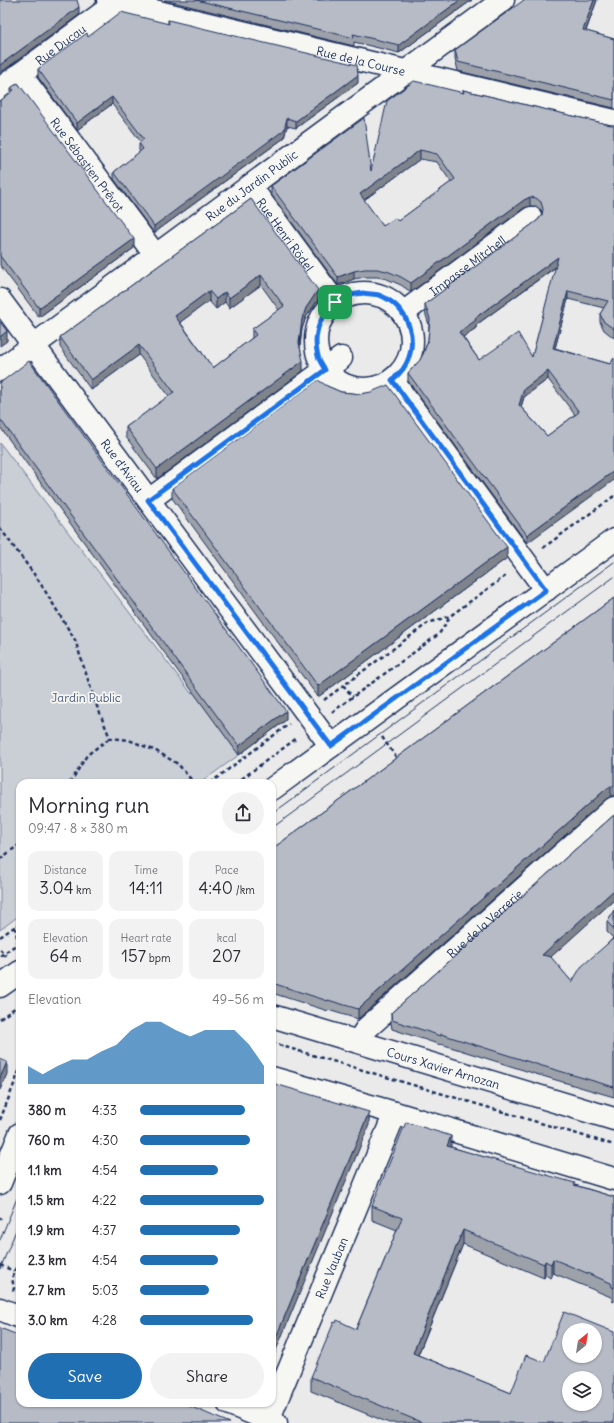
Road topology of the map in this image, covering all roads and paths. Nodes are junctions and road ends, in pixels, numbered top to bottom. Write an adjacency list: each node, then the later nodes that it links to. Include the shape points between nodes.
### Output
1 (503, 0): 3 (street, Rue du Jardin Public)
2 (115, 1): 3 (street, Rue de la Course); 4 (street, Rue Ducau)
3 (407, 71): 6 (street, Rue de la Course); 7 (street, Rue du Jardin Public)
4 (20, 74): 5 (street, Rue Ducau); 9 (street, Rue Sébastien Prêvot)
5 (0, 89)
6 (614, 121)
7 (250, 186): 9 (street, Rue du Jardin Public); 11 (street, Rue Henri Rödel)
8 (531, 218): 12 (street, Impasse Mitchell)
9 (156, 256): 13 (street, Rue du Jardin Public)
10 (0, 300): 13 (street, Rue d'Aviau)
11 (335, 302): 12 (street, via 363,293 378,295 392,302); 14 (street, via 324,313 318,326 316,341 318,356)
12 (403, 313): 16 (street, via 410,326 410,356 403,370)
13 (34, 346): 15 (street, Rue du Jardin Public); 17 (street, Rue d'Aviau)
14 (333, 364): 16 (street, via 336,380 349,387 379,387); 17 (street)
15 (0, 370)
16 (392, 380): 20 (street)
17 (148, 500): 21 (street, Rue d'Aviau)
18 (0, 528): 22 (path, via 39,581 75,640)
19 (614, 540): 20 (street)
20 (546, 590): 23 (street)
21 (311, 718): 21 (path, via 438,634 450,616 428,623); 23 (street, Rue d'Aviau); 26 (path); 27 (path)
22 (110, 738): 24 (path, via 86,755); 25 (path, via 129,740 156,751 178,764)
23 (331, 746): 28 (street)
24 (72, 779)
25 (191, 779)
26 (216, 779)
27 (241, 779)
28 (276, 786)
29 (614, 808): 42 (street, Rue de la Verrerie, via 367,1028)
30 (16, 847): 31 (path)
31 (0, 859)
32 (14, 927): 33 (path); 34 (path)
33 (16, 930)
34 (0, 937)
35 (16, 945): 36 (path)
36 (0, 956)
37 (16, 975): 38 (street)
38 (0, 986)
39 (16, 1007): 41 (path)
40 (276, 1017): 42 (street, Cours Xavier Arnozan)
41 (0, 1019)
42 (360, 1042): 47 (street, Cours Xavier Arnozan)
43 (276, 1044): 50 (path)
44 (16, 1079): 48 (path)
45 (276, 1079): 46 (street)
46 (395, 1113): 51 (street); 59 (street, Rue Vauban)
47 (614, 1119)
48 (0, 1120)
49 (16, 1144): 52 (street)
50 (614, 1145)
51 (614, 1179)
52 (0, 1183)
53 (0, 1264): 55 (path)
54 (16, 1267): 55 (path)
55 (14, 1271): 56 (path, via 14,1288)
56 (6, 1301): 57 (street)
57 (16, 1312)
58 (237, 1407): 59 (street)
59 (270, 1422)

